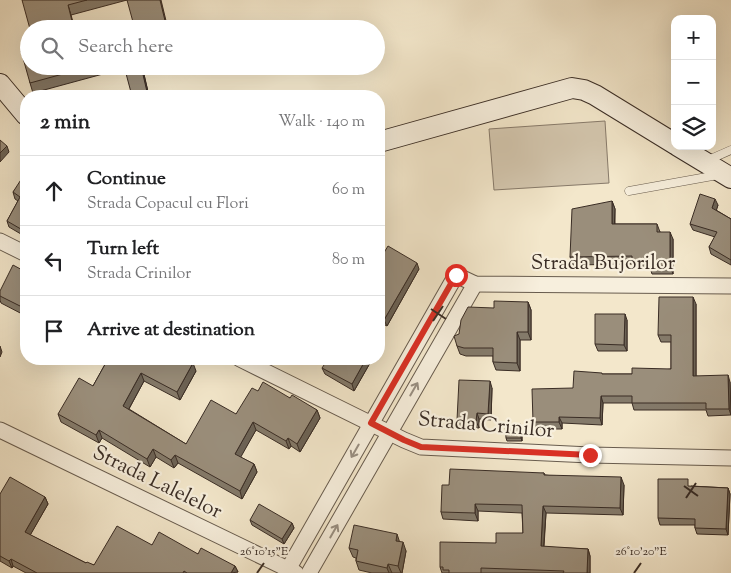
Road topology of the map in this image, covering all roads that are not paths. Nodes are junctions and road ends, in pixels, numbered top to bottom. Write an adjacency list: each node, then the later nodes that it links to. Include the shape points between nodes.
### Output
1 (2, 91): 2 (street)
2 (20, 109)
3 (385, 140): 4 (street, via 572,88 595,95)
4 (671, 142)
5 (685, 150): 7 (street)
6 (731, 150): 7 (lane)
7 (704, 161): 8 (street)
8 (728, 176): 9 (lane)
9 (629, 191)
10 (0, 241): 11 (street)
11 (20, 251)
12 (475, 284): 13 (street, Strada Bujorilor); 15 (street, Strada Bujorilor, via 456,275); 17 (street, one-way to 12)
13 (731, 286)
14 (252, 365): 15 (street, Strada Crinilor)
15 (371, 423): 17 (street, Strada Crinilor); 19 (street, one-way to 19)
16 (0, 430): 19 (street, Strada Lalelelor)
17 (389, 433): 18 (street, Strada Crinilor, via 429,448); 20 (street, one-way to 17)
18 (731, 458)
19 (290, 572)
20 (310, 573)

